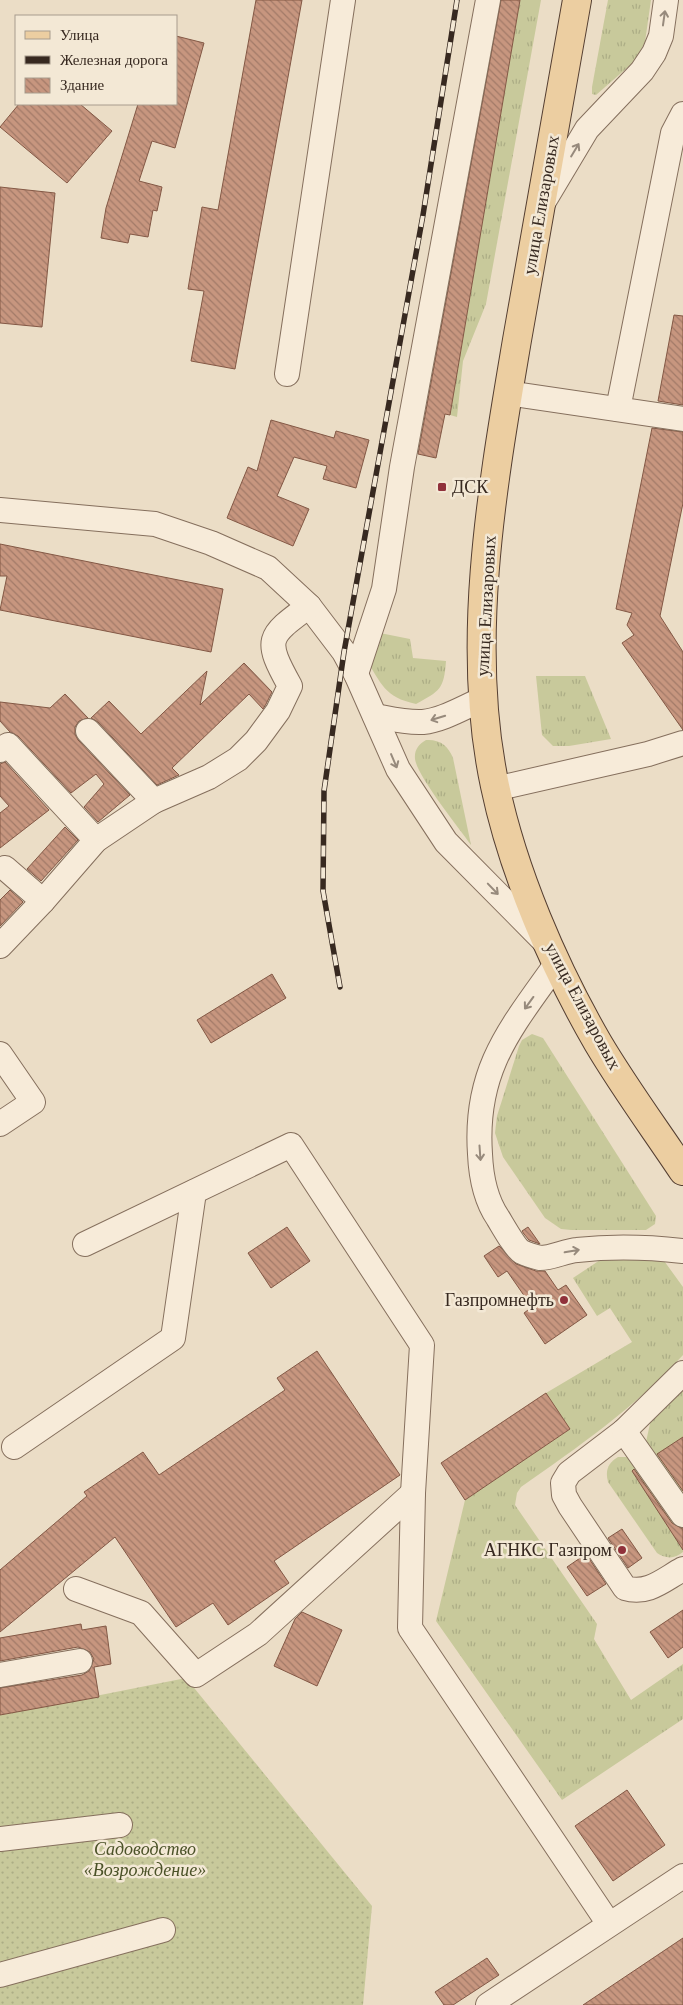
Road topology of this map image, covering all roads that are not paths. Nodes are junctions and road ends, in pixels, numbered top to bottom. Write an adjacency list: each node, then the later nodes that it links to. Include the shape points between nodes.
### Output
1 (343, 0): 7 (street)
2 (488, 0): 13 (street, via 402,467 384,589)
3 (578, 0): 6 (main road, улица Елизаровых)
4 (666, 0): 6 (street, one-way to 4, via 588,128 642,71 654,53 661,36)
5 (683, 114): 9 (street, via 673,133)
6 (540, 206): 8 (main road, улица Елизаровых)
7 (287, 374)
8 (508, 393): 9 (street); 14 (main road, улица Елизаровых, via 486,575 480,654)
9 (618, 409): 10 (street)
10 (683, 419)
11 (0, 510): 12 (street, via 155,524 268,568)
12 (309, 606): 13 (street, via 344,652); 20 (street, via 277,630 272,643 273,656 290,686 278,711 256,741 238,759 209,777)
13 (356, 674): 15 (street)
14 (483, 699): 15 (street, one-way to 15, via 425,722); 19 (main road, улица Елизаровых, via 486,743)
15 (375, 716): 25 (street, one-way to 25, via 398,769 446,842)
16 (88, 731): 20 (street)
17 (683, 743): 19 (street)
18 (0, 750): 21 (street, via 8,745)
19 (495, 789): 25 (main road, улица Елизаровых, via 511,847)
20 (154, 801): 21 (street)
21 (96, 840): 23 (street)
22 (8, 866): 23 (street)
23 (43, 901): 24 (street)
24 (0, 946)
25 (553, 955): 28 (main road, улица Елизаровых, via 598,1043); 31 (street, one-way to 31, via 496,1054 486,1078 480,1109 479,1143 481,1169 490,1203 521,1252 540,1258 576,1250 618,1247)
26 (0, 1054): 27 (street, via 33,1102)
27 (0, 1124)
28 (683, 1171)
29 (194, 1192): 30 (street); 34 (street, via 174,1338); 35 (street, via 291,1145 422,1345)
30 (85, 1244)
31 (683, 1250)
32 (683, 1373): 33 (street)
33 (624, 1431): 36 (street); 37 (street, via 569,1472 563,1483 564,1496 625,1588 637,1592 650,1588)
34 (14, 1447)
35 (413, 1493): 38 (street, via 258,1634 196,1675 141,1612); 44 (street, via 410,1628)
36 (683, 1515)
37 (683, 1569)
38 (76, 1589)
39 (80, 1661): 40 (street)
40 (0, 1675)
41 (120, 1825): 42 (street)
42 (0, 1839)
43 (683, 1876): 44 (street)
44 (609, 1924): 47 (street)
45 (163, 1930): 46 (street)
46 (0, 1975)
47 (488, 2005)

